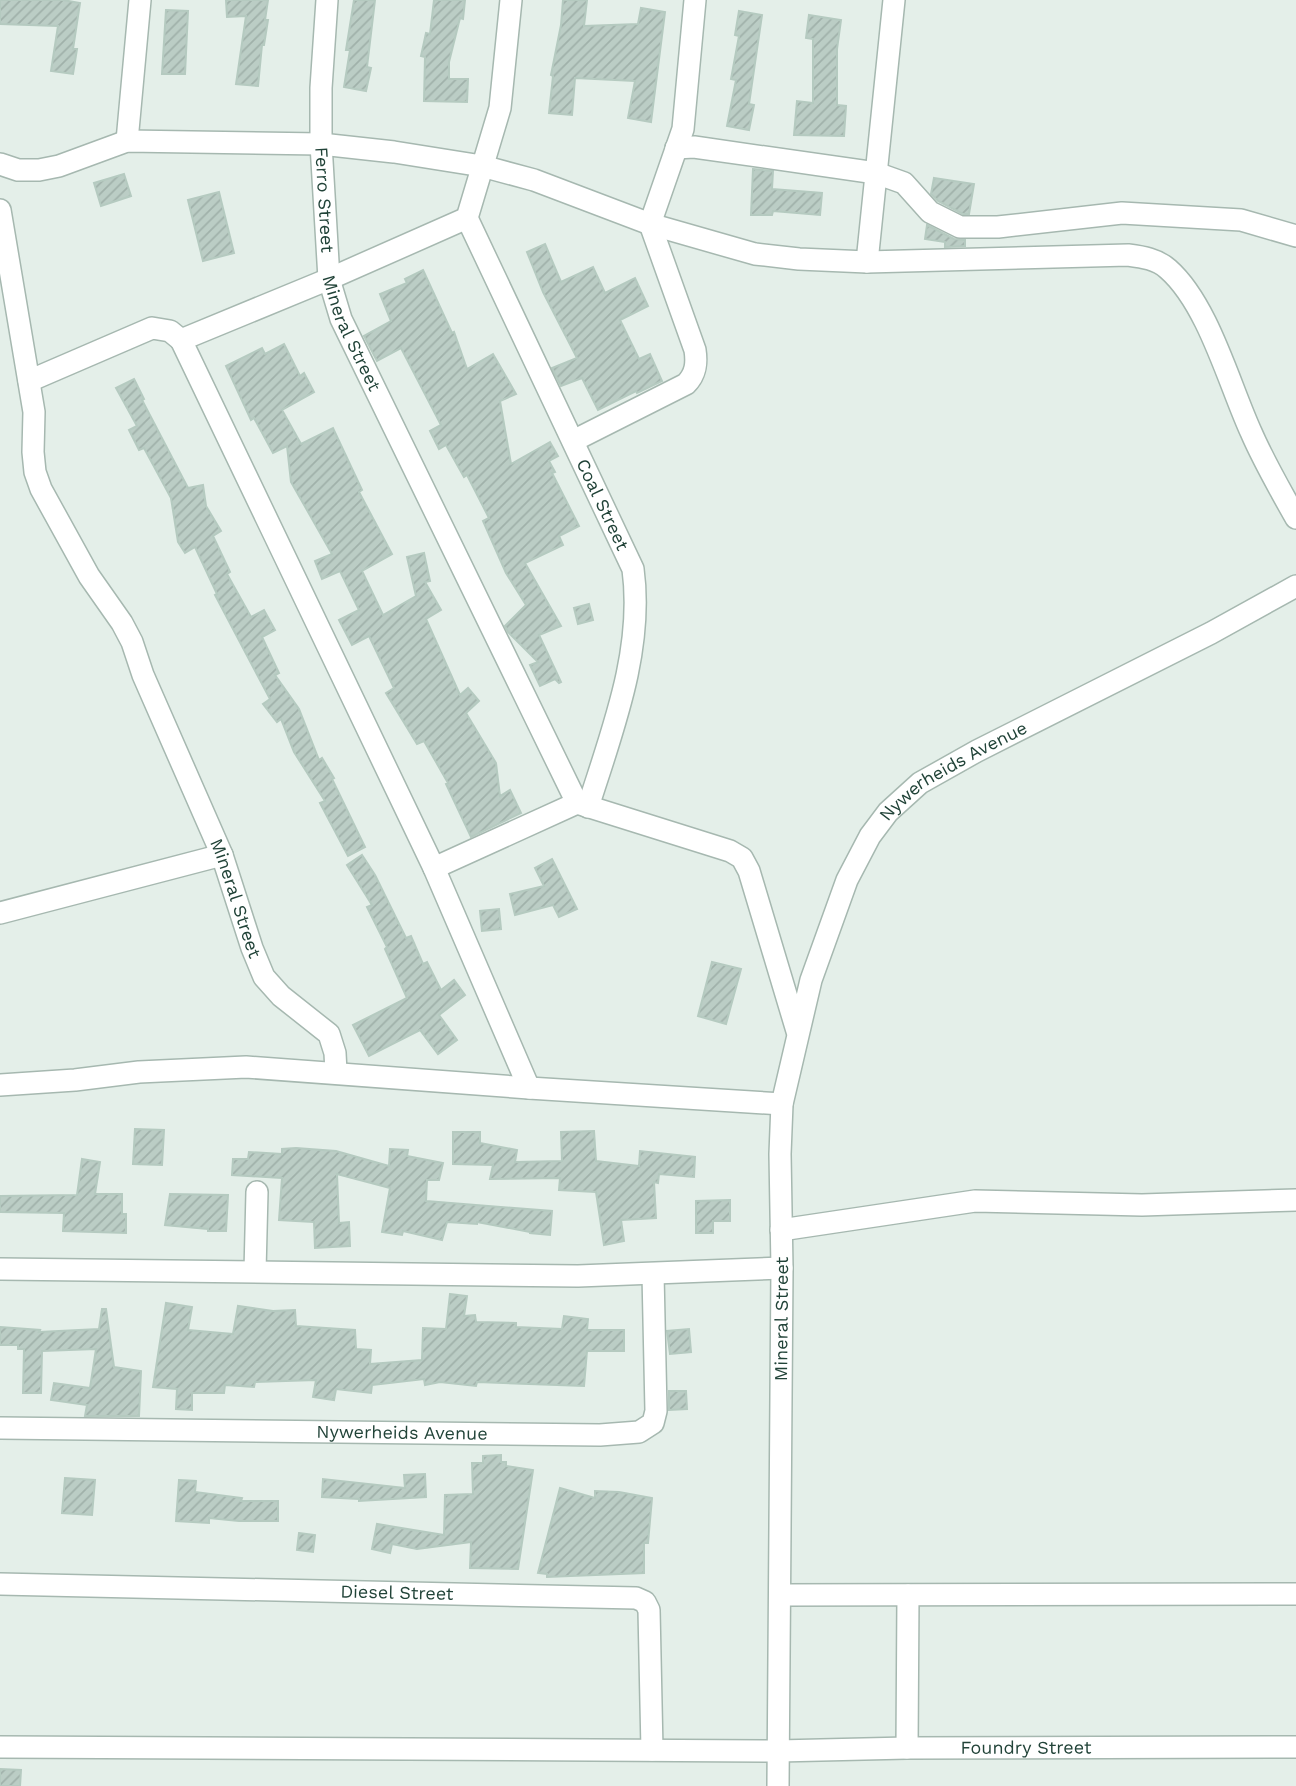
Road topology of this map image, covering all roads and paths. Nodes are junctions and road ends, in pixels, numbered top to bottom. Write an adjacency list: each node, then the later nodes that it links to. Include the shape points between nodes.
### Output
1 (140, 0): 6 (street)
2 (327, 0): 7 (street, Ferro Street)
3 (511, 0): 10 (street, via 500,108)
4 (695, 0): 8 (street, via 684,120)
5 (894, 0): 11 (street)
6 (127, 141): 7 (street); 9 (street, via 39,170)
7 (321, 145): 10 (street); 17 (street, Ferro Street)
8 (676, 148): 11 (street); 14 (street)
9 (0, 164)
10 (482, 166): 13 (street); 14 (street, via 534,180)
11 (876, 173): 15 (street, via 904,183 930,212 960,228 1122,213 1241,220); 16 (street)
12 (0, 209): 19 (street, Mineral Street)
13 (467, 218): 17 (street, Ferro Street); 20 (street, Coal Street)
14 (642, 221): 16 (street, via 755,254); 20 (street, via 695,350 695,371 686,384)
15 (1296, 236)
16 (867, 261): 21 (street, via 1128,255 1167,268 1209,329 1251,432)
17 (329, 279): 18 (street, Mineral Street); 23 (street, Mineral Street, via 341,319)
18 (181, 340): 19 (street, via 170,331 152,328); 25 (street)
19 (29, 381): 24 (street, Mineral Street, via 35,472 41,489 132,642)
20 (573, 441): 23 (street, Coal Street, via 628,556 636,594 624,687)
21 (1296, 518)
22 (1296, 586): 27 (street, Nywerheids Avenue, via 947,767 903,798 870,836 846,880)
23 (582, 805): 25 (street); 27 (street, via 742,858)
24 (222, 855): 26 (street); 28 (street, Mineral Street, via 264,977 329,1034)
25 (433, 868): 30 (street)
26 (0, 913)
27 (797, 1031): 31 (street, Nywerheids Avenue)
28 (336, 1072): 29 (street, via 210,1068); 30 (street)
29 (0, 1085)
30 (529, 1088): 31 (street)
31 (782, 1104): 34 (street, Mineral Street)
32 (257, 1192): 37 (street)
33 (1296, 1200): 34 (street, via 1142,1205 975,1201)
34 (781, 1230): 35 (street, Mineral Street)
35 (782, 1268): 38 (street); 42 (street, Mineral Street)
36 (0, 1269): 37 (street)
37 (256, 1271): 38 (street)
38 (653, 1274): 39 (street, Nywerheids Avenue, via 656,1411 653,1423 639,1432)
39 (0, 1429)
40 (0, 1584): 47 (street, Diesel Street, via 636,1598 649,1610)
41 (1296, 1594): 43 (street)
42 (781, 1595): 43 (street); 48 (street, Mineral Street)
43 (908, 1595): 46 (street)
44 (0, 1747): 47 (street)
45 (1296, 1747): 46 (street, Foundry Street)
46 (907, 1748): 48 (street, Foundry Street)
47 (652, 1750): 48 (street)
48 (778, 1751): 49 (street, Mineral Street)
49 (778, 1786)

